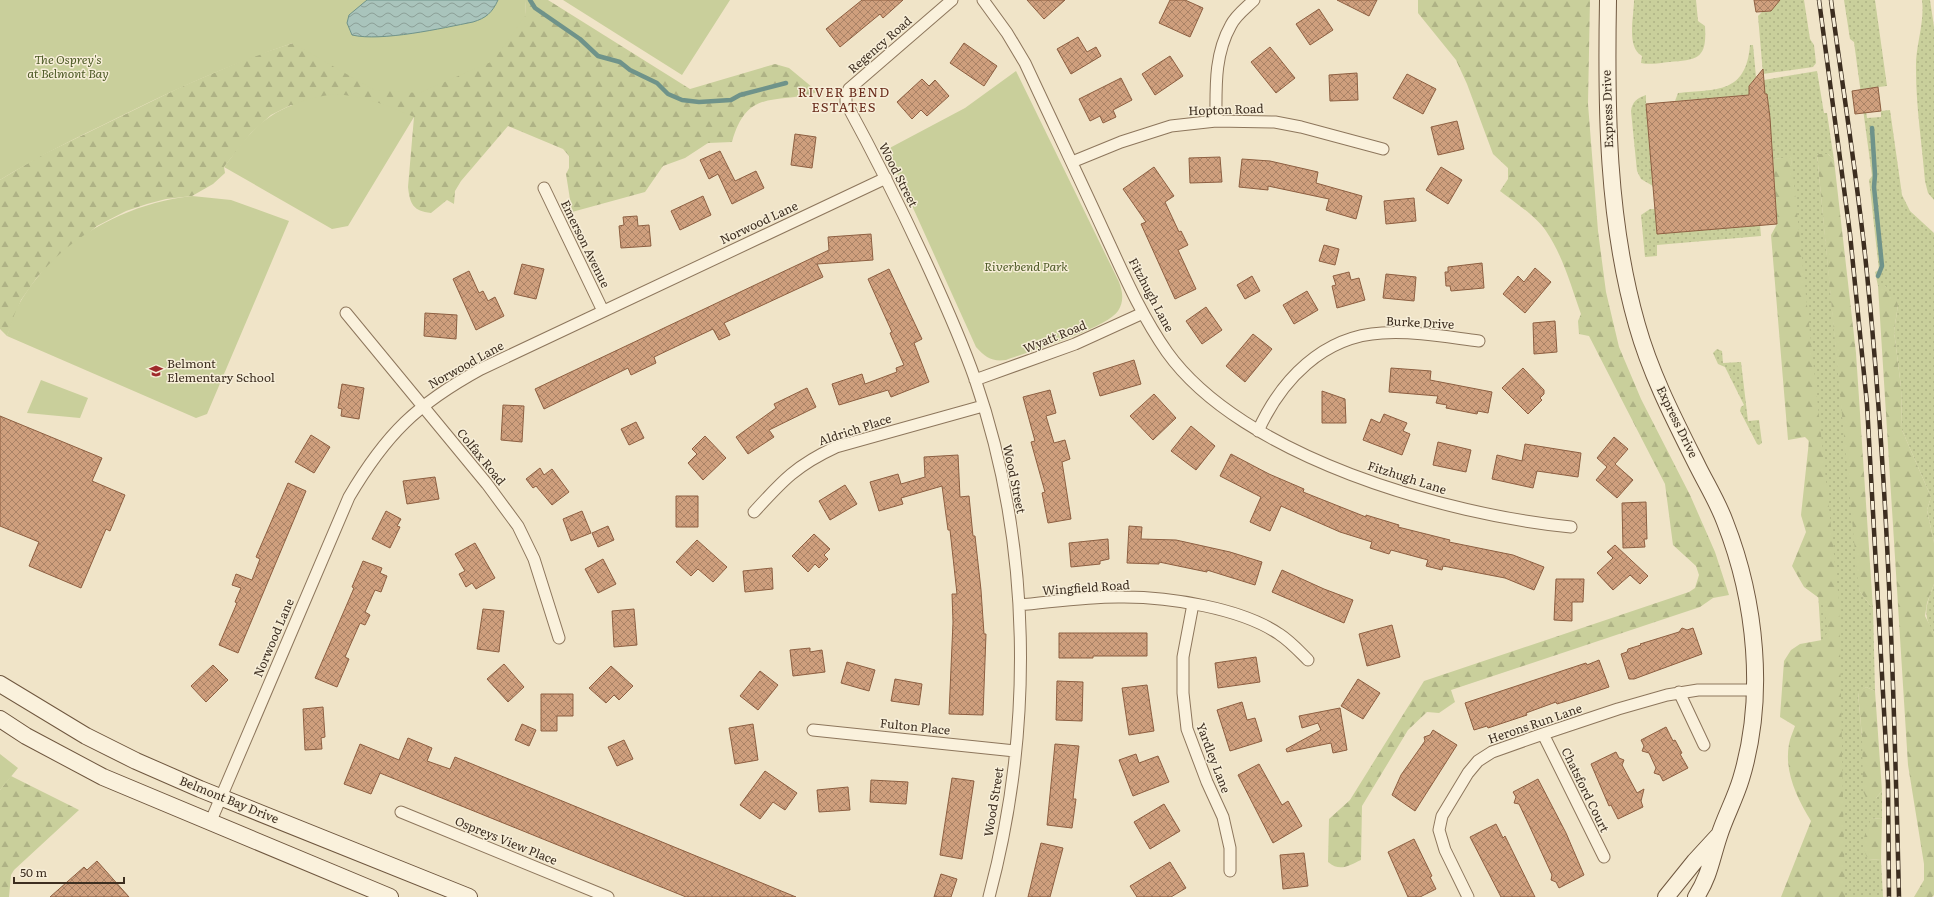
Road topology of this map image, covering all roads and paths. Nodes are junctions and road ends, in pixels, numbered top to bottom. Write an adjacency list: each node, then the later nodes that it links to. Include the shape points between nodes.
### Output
1 (952, 0): 5 (street, Regency Road, via 849,89)
2 (982, 0): 8 (street, Fitzhugh Lane, via 1017,48)
3 (1254, 0): 6 (street, via 1231,24 1222,43 1216,76)
4 (1608, 0): 26 (street, Express Drive, via 1608,132 1618,238 1626,283 1652,371 1725,520 1735,548 1751,622)
5 (846, 96): 9 (street, Wood Street, via 846,103)
6 (1216, 121): 7 (street, Hopton Road, via 1275,122 1301,126); 8 (street, Hopton Road, via 1171,126 1121,142)
7 (1384, 150)
8 (1072, 162): 13 (street, Fitzhugh Lane)
9 (886, 178): 11 (street, Norwood Lane); 15 (street, Wood Street, via 951,318)
10 (544, 188): 11 (street, Emerson Avenue)
11 (604, 311): 16 (street, Norwood Lane, via 481,369)
12 (346, 313): 16 (street, Colfax Road)
13 (1143, 313): 15 (street, Wyatt Road, via 1075,344); 18 (street, Fitzhugh Lane, via 1168,353 1195,385 1228,412)
14 (1479, 340): 18 (street, Burke Drive, via 1395,333 1364,336 1342,342 1313,358 1295,374 1278,393)
15 (975, 380): 17 (street, Wood Street)
16 (422, 405): 23 (street, Colfax Road, via 518,526 534,559); 33 (street, Norwood Lane, via 386,440 349,497)
17 (983, 406): 19 (street, Aldrich Place, via 836,447 815,457 784,479); 22 (street, Wood Street, via 1006,499 1012,534)
18 (1258, 431): 20 (street, Fitzhugh Lane, via 1317,459 1384,486 1443,504 1503,518)
19 (754, 512)
20 (1571, 527)
21 (1194, 604): 22 (street, Wingfield Road, via 1124,596); 24 (street, Wingfield Road, via 1259,623 1283,637); 38 (street, Yardley Lane, via 1184,657 1183,693 1187,729 1223,817 1230,848)
22 (1018, 605): 32 (street, Wood Street, via 1020,684)
23 (559, 638)
24 (1308, 660)
25 (0, 684): 33 (street, Belmont Bay Drive, via 86,736 136,761)
26 (1754, 690): 27 (street, Herons Run Lane); 36 (street, Express Drive, via 1746,759)
27 (1679, 692): 30 (street, Herons Run Lane); 31 (street)
28 (0, 718): 35 (street, via 26,736 102,777)
29 (813, 730): 32 (street, Fulton Place)
30 (1543, 734): 37 (street, Chatsford Court); 43 (street, Herons Run Lane, via 1492,752 1478,761 1442,816 1440,839)
31 (1704, 745)
32 (1015, 751): 42 (street, Wood Street, via 1005,826)
33 (221, 797): 35 (street, Norwood Lane); 41 (street, Belmont Bay Drive)
34 (402, 812): 39 (street, Ospreys View Place)
35 (210, 822): 40 (street)
36 (1719, 835): 44 (street, Express Drive); 45 (street, Express Drive, via 1709,874)
37 (1604, 857)
38 (1230, 871)
39 (603, 896)
40 (390, 897)
41 (469, 897)
42 (989, 897)
43 (1468, 897)
44 (1666, 897)
45 (1696, 897)

